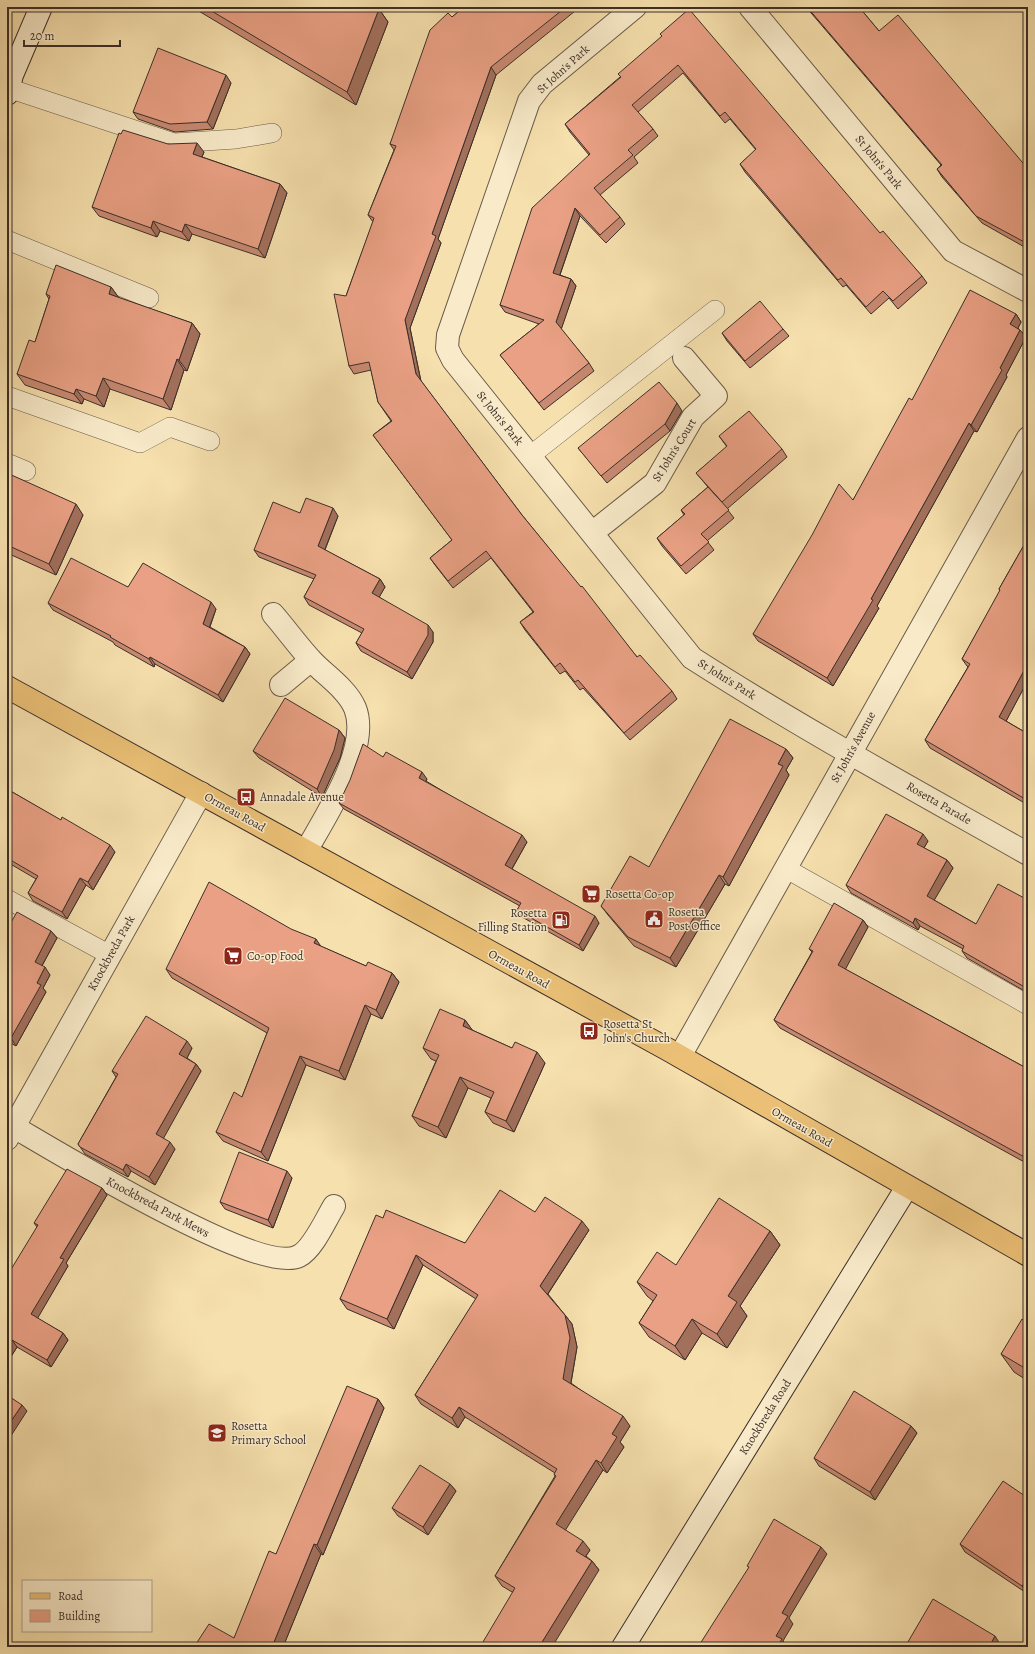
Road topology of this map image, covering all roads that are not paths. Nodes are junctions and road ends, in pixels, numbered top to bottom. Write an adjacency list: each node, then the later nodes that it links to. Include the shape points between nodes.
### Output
1 (41, 7): 4 (street)
2 (635, 7): 14 (street, St John's Park, via 542,84 529,101 448,335 447,348 453,360)
3 (750, 7): 7 (street, St John's Park, via 953,251)
4 (9, 83): 5 (lane, via 174,143)
5 (272, 134)
6 (7, 240): 8 (lane)
7 (1028, 291)
8 (150, 298)
9 (715, 310): 14 (lane)
10 (684, 358): 17 (street, St John's Court, via 716,396 693,417 655,482)
11 (7, 396): 13 (lane, via 140,443 170,427)
12 (1028, 438): 22 (street, St John's Avenue)
13 (210, 441)
14 (530, 456): 17 (street, St John's Park)
15 (7, 463): 16 (lane)
16 (26, 471)
17 (592, 533): 22 (street, St John's Park, via 692,658)
18 (273, 614): 19 (street)
19 (311, 660): 20 (street); 24 (street, via 354,707 358,722 356,743 340,791)
20 (281, 684)
21 (7, 688): 23 (main road, Ormeau Road)
22 (850, 753): 25 (street, Rosetta Parade); 26 (street, St John's Avenue)
23 (201, 793): 24 (main road, Ormeau Road); 28 (street, Knockbreda Park)
24 (306, 851): 30 (main road, Ormeau Road)
25 (1028, 854)
26 (785, 868): 29 (lane); 30 (street, St John's Avenue)
27 (7, 899): 28 (lane)
28 (110, 955): 31 (street, Knockbreda Park)
29 (1028, 1005)
30 (680, 1056): 32 (main road, Ormeau Road)
31 (12, 1121): 33 (street, Knockbreda Park Mews, via 185,1223 238,1246 280,1258 298,1256 308,1248)
32 (907, 1187): 34 (main road, Ormeau Road); 35 (street, Knockbreda Road)
33 (334, 1206)
34 (1028, 1255)
35 (623, 1647)

